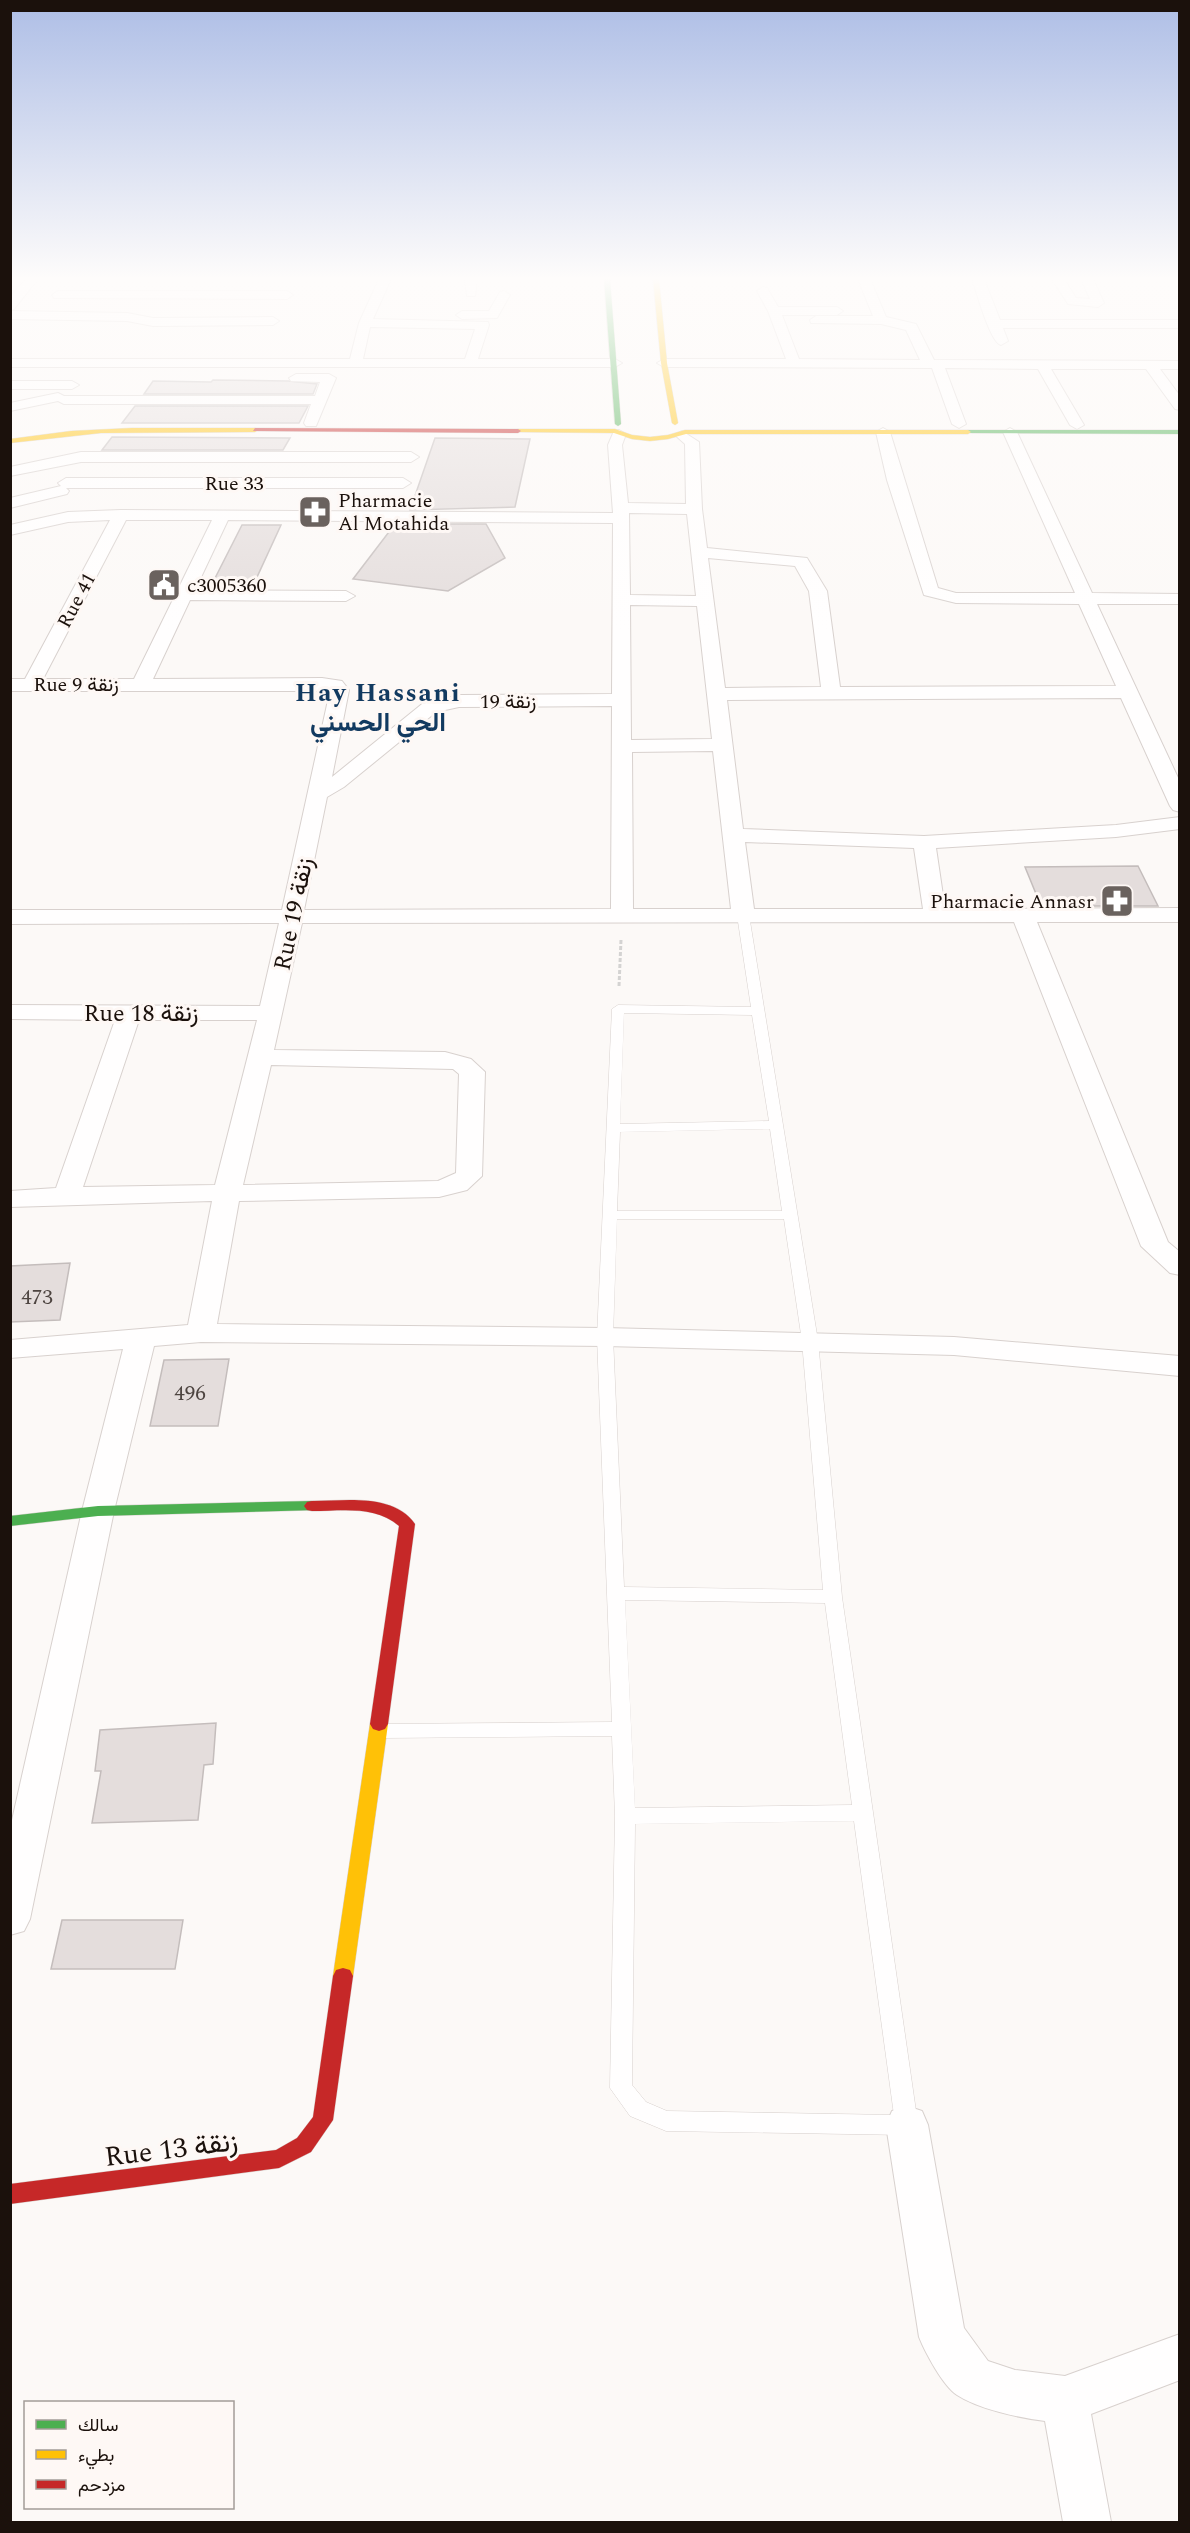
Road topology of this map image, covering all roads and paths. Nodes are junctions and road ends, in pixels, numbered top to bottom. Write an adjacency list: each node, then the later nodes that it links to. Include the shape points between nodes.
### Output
1 (41, 397): 10 (street)
2 (68, 397): 11 (street)
3 (265, 397): 9 (street)
4 (319, 397): 9 (street)
5 (618, 397): 18 (street)
6 (673, 397): 19 (street)
7 (947, 397): 14 (street)
8 (1061, 397): 15 (street)
9 (318, 400): 13 (street)
10 (10, 407)
11 (58, 416)
12 (657, 421): 19 (street)
13 (311, 423): 17 (street); 21 (street, via 79,422)
14 (959, 424): 15 (street); 19 (street)
15 (1077, 425): 16 (street)
16 (1179, 425)
17 (415, 427): 18 (street); 20 (street); 27 (street)
18 (620, 427): 19 (street, via 648,437); 33 (street, via 615,445)
19 (681, 429): 22 (street); 32 (street, via 692,442)
20 (102, 430): 25 (street); 26 (street)
21 (10, 431)
22 (883, 432): 23 (street); 42 (street, via 930,591 956,598)
23 (1010, 432): 24 (street); 42 (street)
24 (1179, 432)
25 (10, 441)
26 (81, 457): 27 (street); 28 (street); 30 (street)
27 (411, 457): 29 (street)
28 (10, 472)
29 (402, 483): 30 (street, Rue 33); 36 (street)
30 (64, 487): 31 (street, Rue 33); 37 (street)
31 (10, 503)
32 (694, 509): 33 (street); 39 (street)
33 (621, 513): 36 (street); 44 (street)
34 (121, 515): 35 (street); 37 (street); 48 (street, Rue 41)
35 (222, 517): 36 (street); 40 (street)
36 (392, 518)
37 (47, 520): 38 (street)
38 (11, 530)
39 (699, 552): 45 (street); 50 (street, via 801,561 818,591)
40 (186, 595): 41 (street); 46 (street)
41 (346, 596)
42 (1083, 598): 43 (street); 49 (street)
43 (1179, 599)
44 (620, 600): 45 (street); 52 (street)
45 (705, 601): 51 (street)
46 (141, 684): 48 (street, Rue 9 زنقة); 55 (street, Rue 19 زنقة, via 339,687)
47 (10, 685): 48 (street, Rue 9 زنقة)
48 (31, 685)
49 (1128, 692): 50 (street); 56 (street)
50 (831, 693): 51 (street)
51 (716, 694): 53 (street)
52 (621, 700): 54 (street); 55 (street, 19 زنقة, via 437,704)
53 (722, 745): 54 (street); 58 (street)
54 (623, 746): 60 (street)
55 (318, 794): 65 (street, Rue 19 زنقة)
56 (1179, 806)
57 (1179, 823): 59 (street, via 1116,831)
58 (733, 835): 59 (street); 61 (street)
59 (924, 842): 62 (street)
60 (622, 915): 61 (street); 65 (street); 67 (path)
61 (743, 915): 62 (street); 68 (lane)
62 (935, 915): 63 (street)
63 (1023, 915): 64 (street); 80 (street, via 1155,1246)
64 (1179, 915)
65 (292, 916): 66 (street); 71 (street, Rue 19 زنقة)
66 (10, 917)
67 (618, 1009): 68 (lane); 74 (lane)
68 (758, 1011): 73 (lane)
69 (10, 1012): 70 (street, Rue 18 زنقة)
70 (129, 1013): 71 (street, Rue 18 زنقة); 76 (street)
71 (271, 1013): 72 (street, Rue 19 زنقة)
72 (261, 1057): 75 (street, Rue 19 زنقة); 75 (street, via 445,1060 462,1064 472,1072 469,1176 439,1189)
73 (776, 1125): 74 (lane); 79 (lane)
74 (614, 1128): 78 (lane)
75 (227, 1193): 76 (street); 81 (street, Rue 19 زنقة)
76 (66, 1196): 77 (street)
77 (10, 1199)
78 (610, 1215): 79 (lane); 83 (lane)
79 (791, 1215): 84 (lane)
80 (1179, 1268)
81 (201, 1333): 82 (street); 83 (street)
82 (141, 1337): 85 (street); 87 (street)
83 (605, 1337): 84 (street); 89 (lane)
84 (810, 1341): 86 (street, via 954,1346); 90 (lane)
85 (10, 1349)
86 (1179, 1366)
87 (98, 1511): 88 (street); 92 (street, via 374,1505 397,1513 407,1524); 95 (street)
88 (10, 1521)
89 (615, 1593): 90 (lane); 91 (lane)
90 (833, 1597): 93 (lane)
91 (620, 1729): 92 (lane); 94 (lane)
92 (378, 1731): 97 (street, Rue 13 زنقة, via 323,2120 304,2145 279,2159)
93 (863, 1813): 94 (lane); 96 (lane)
94 (625, 1816): 96 (lane, via 621,2088 638,2109 666,2121)
95 (11, 1914)
96 (907, 2125): 99 (street, via 942,2337 972,2378 1015,2394)
97 (10, 2194)
98 (1179, 2357): 99 (street)
99 (1065, 2400): 100 (street)
100 (1087, 2523)

